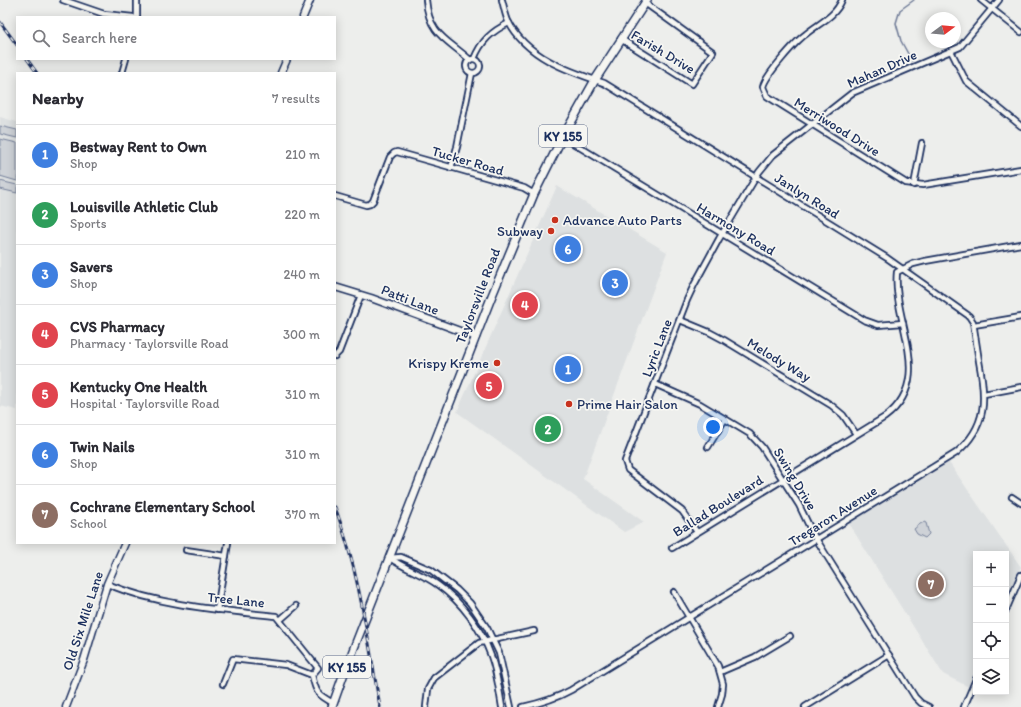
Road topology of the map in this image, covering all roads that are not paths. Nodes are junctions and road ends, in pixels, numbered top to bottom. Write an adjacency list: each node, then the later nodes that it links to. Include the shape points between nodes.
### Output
1 (63, 0): 11 (street, via 104,14)
2 (137, 0): 12 (street)
3 (310, 0): 13 (street)
4 (426, 0): 20 (street, via 427,13 433,26 443,39)
5 (502, 0): 14 (street)
6 (842, 0): 25 (street, Merriwood Drive, via 833,14 801,38 767,77 764,84 767,96)
7 (981, 0): 10 (street)
8 (999, 0): 10 (street, Mahan Drive)
9 (646, 2): 16 (main road, Taylorsville Road / KY 155); 16 (street, Farish Drive, via 714,52 692,84)
10 (992, 9): 15 (street); 17 (street, Mahan Drive, via 965,42)
11 (123, 16)
12 (137, 16)
13 (303, 16)
14 (509, 23): 20 (street, via 494,30 486,38); 24 (street, Janlyn Road, via 536,53 572,72)
15 (1021, 32)
16 (621, 39): 24 (main road, Taylorsville Road / KY 155)
17 (952, 51): 25 (street, Mahan Drive, via 858,90); 26 (street, via 966,81)
18 (126, 60): 21 (street)
19 (287, 60): 22 (street)
20 (472, 60): 23 (street, via 466,67); 23 (street, via 478,61 480,68)
21 (122, 72)
22 (281, 72)
23 (472, 73): 29 (street)
24 (595, 80): 27 (main road, Taylorsville Road / KY 155); 31 (street, Janlyn Road, via 604,82)
25 (812, 125): 31 (street, Mahan Drive, via 773,155); 32 (street, Merriwood Drive, via 906,183)
26 (1021, 126)
27 (563, 137): 33 (main road, Taylorsville Road / KY 155); 35 (street, Harmony Road)
28 (922, 143): 32 (street)
29 (451, 168): 33 (street, Tucker Road, via 524,188); 34 (street, Tucker Road, via 394,153 370,204)
30 (1021, 169): 32 (street, Merriwood Drive)
31 (756, 177): 35 (street, Lyric Lane); 37 (street, Janlyn Road)
32 (914, 185)
33 (534, 194): 44 (main road, Taylorsville Road / KY 155)
34 (336, 196)
35 (722, 234): 41 (street, Lyric Lane, via 694,285); 42 (street, Harmony Road, via 864,320 882,325)
36 (1021, 244): 37 (street, via 925,261)
37 (903, 269): 42 (street, Ballad Boulevard, via 897,272 896,283); 43 (street, via 969,316)
38 (336, 287): 39 (street, Patti Lane)
39 (361, 295): 44 (street, Patti Lane); 45 (street)
40 (1021, 317): 43 (street)
41 (680, 320): 46 (street, Lyric Lane); 50 (street, Melody Way, via 724,340 831,405 843,415)
42 (903, 323): 50 (street, Ballad Boulevard, via 911,366 906,392 892,412)
43 (974, 325): 48 (street, Tregaron Avenue)
44 (476, 338): 62 (main road, Taylorsville Road / KY 155)
45 (336, 355)
46 (655, 384): 49 (street, Swing Drive, via 687,397); 55 (street, Lyric Lane, via 626,458 626,465 630,472 682,511)
47 (1021, 387): 48 (street)
48 (984, 394): 56 (street, Tregaron Avenue, via 980,418 972,436 961,449)
49 (725, 419): 51 (street); 52 (street, Swing Drive, via 762,446)
50 (856, 434): 52 (street, Ballad Boulevard)
51 (708, 447)
52 (783, 479): 55 (street, Ballad Boulevard); 56 (street, Swing Drive)
53 (1012, 497): 54 (street)
54 (1021, 503)
55 (697, 532): 59 (street, Ballad Boulevard)
56 (817, 539): 69 (street, Tregaron Avenue); 75 (street, Swing Drive)
57 (125, 544): 64 (street, Old Six Mile Lane)
58 (228, 544): 61 (street)
59 (672, 548)
60 (186, 550): 61 (street)
61 (226, 556): 68 (street)
62 (390, 558): 73 (street, via 401,557 431,570 470,603); 74 (street, via 424,576 447,593 470,617); 80 (main road, Taylorsville Road / KY 155)
63 (1021, 575): 66 (street)
64 (107, 584): 68 (street, Tree Lane, via 168,602); 81 (street, Old Six Mile Lane, via 84,660)
65 (674, 592): 69 (street)
66 (1009, 603)
67 (296, 606): 70 (street)
68 (217, 610): 70 (street, Tree Lane, via 276,616)
69 (689, 618): 76 (street); 85 (street, Tregaron Avenue, via 571,690 544,703)
70 (280, 620): 77 (street, Tree Lane, via 318,668)
71 (534, 631): 73 (street)
72 (790, 636): 76 (street, via 755,657)
73 (494, 640): 74 (street); 84 (street)
74 (485, 642): 82 (street, via 479,643 434,678 428,689); 83 (street, via 492,657)
75 (889, 655): 87 (street); 88 (street, Swing Drive, via 914,697)
76 (720, 672): 86 (street, via 723,689)
77 (312, 675): 78 (street, via 286,665 233,660); 80 (street, Tree Lane, via 315,690)
78 (223, 684)
79 (973, 686): 89 (street)
80 (333, 705)
81 (66, 707)
82 (426, 707)
83 (502, 707)
84 (511, 707)
85 (523, 707)
86 (718, 707)
87 (805, 707)
88 (929, 707)
89 (964, 707)

